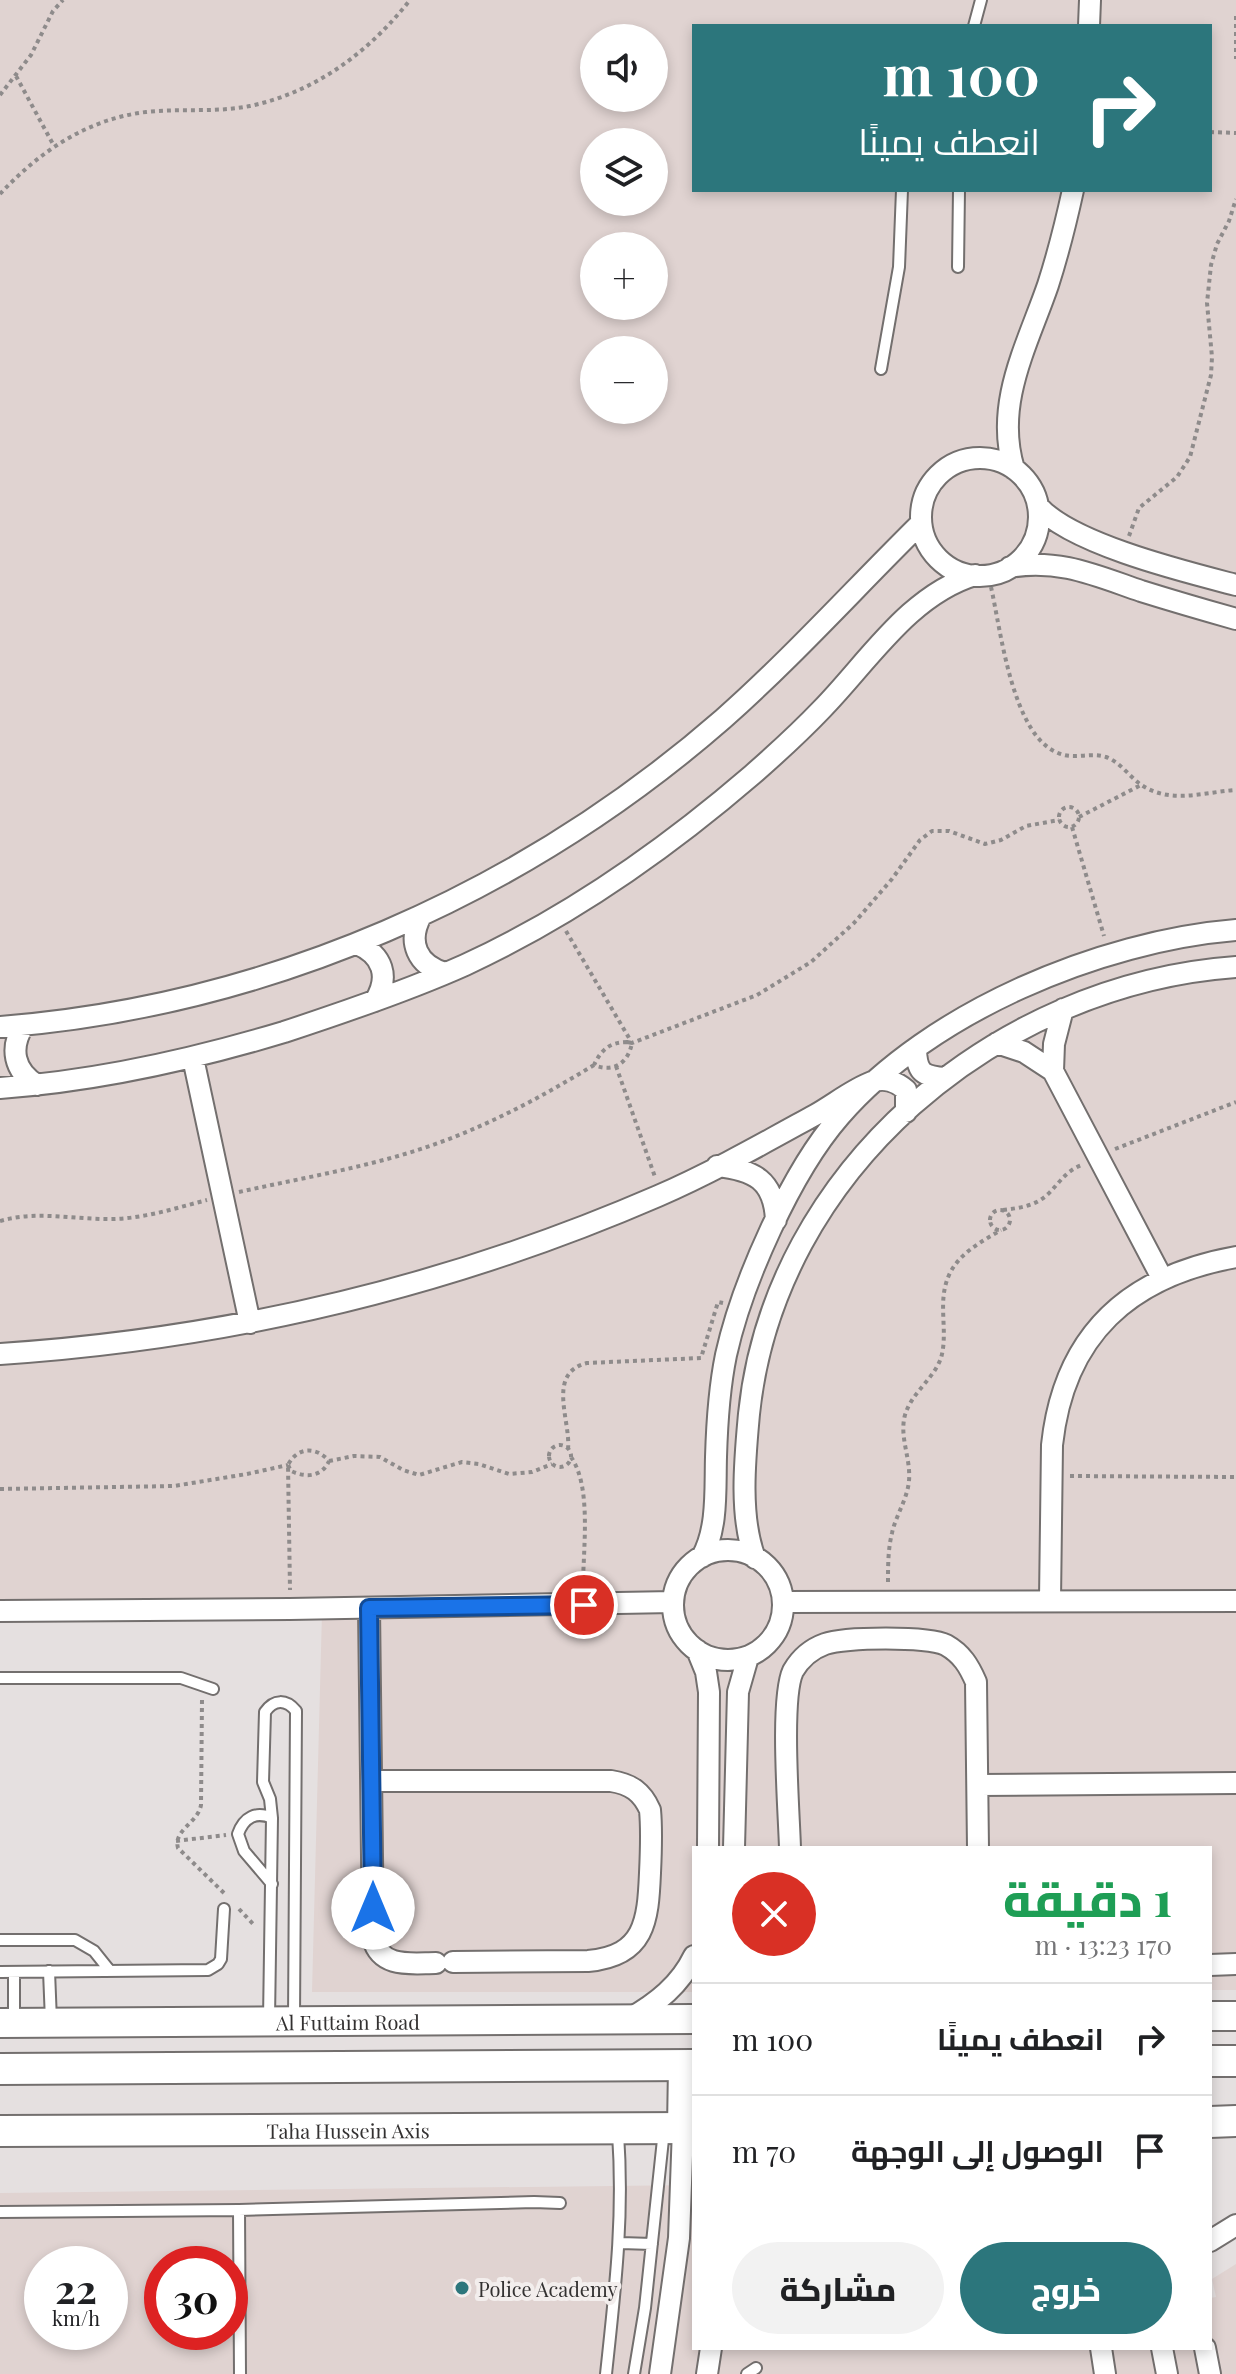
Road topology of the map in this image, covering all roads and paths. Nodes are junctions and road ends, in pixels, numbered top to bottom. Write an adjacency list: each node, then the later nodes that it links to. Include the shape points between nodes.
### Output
1 (63, 0): 9 (path)
2 (410, 0): 13 (path, via 360,53 294,92 224,110 121,117 87,127)
3 (981, 0): 6 (lane)
4 (1090, 0): 7 (street)
5 (1236, 16): 8 (path)
6 (975, 24)
7 (1089, 24)
8 (1236, 59)
9 (16, 76): 10 (path); 13 (path)
10 (0, 95)
11 (1212, 132): 12 (path)
12 (1236, 133)
13 (54, 146): 17 (path)
14 (902, 192): 20 (lane, via 901,251)
15 (959, 192): 19 (lane)
16 (1072, 192): 21 (street, via 1051,276 1013,379 1008,418)
17 (0, 194)
18 (1236, 199): 24 (path, via 1211,265 1211,375 1190,457 1177,477 1139,508)
19 (958, 267)
20 (881, 369)
21 (1014, 469): 22 (street, via 1034,492); 23 (street, via 978,458 950,466 929,486)
22 (1038, 506): 24 (street, via 1076,534); 25 (street, via 1031,547)
23 (921, 523): 26 (street, via 939,559 955,570); 35 (street, via 767,678 680,755 552,844)
24 (1124, 551): 27 (street)
25 (1010, 567): 26 (street); 28 (street, via 1077,569)
26 (982, 575): 29 (path, via 1018,705 1031,731 1061,755 1111,759); 34 (street, via 944,589 913,611 823,708 728,795 626,872)
27 (1236, 585)
28 (1236, 619)
29 (1141, 785): 30 (path, via 1178,797); 31 (path)
30 (1236, 790)
31 (1079, 817): 32 (path, via 1076,809 1067,807); 33 (path)
32 (1059, 820): 33 (path); 45 (path, via 1026,826 993,843 941,829 926,834 874,902 811,962 757,995)
33 (1072, 827): 38 (path)
34 (557, 915): 40 (street); 45 (path)
35 (421, 916): 37 (street); 40 (street, via 415,927 416,952 433,970)
36 (1236, 930): 38 (street)
37 (357, 944): 41 (street, via 377,956 382,967); 43 (street, via 220,990)
38 (1109, 954): 47 (street, via 1012,992)
39 (1236, 967): 42 (street, via 1155,979)
40 (445, 973): 41 (street)
41 (375, 1001): 48 (street)
42 (1063, 1009): 46 (street); 51 (street)
43 (24, 1025): 44 (street); 54 (street, via 14,1053 21,1072)
44 (0, 1027)
45 (632, 1043): 49 (path, via 608,1047); 50 (path)
46 (997, 1043): 51 (street, via 1024,1052); 52 (street)
47 (916, 1050): 52 (street, via 921,1072); 53 (street)
48 (193, 1058): 54 (street); 59 (street)
49 (594, 1065): 50 (path); 59 (path, via 517,1110 439,1143)
50 (616, 1066): 58 (path)
51 (1053, 1071): 64 (street)
52 (945, 1078): 56 (street)
53 (874, 1080): 56 (street, via 898,1083 906,1090); 57 (street); 61 (street, via 821,1142)
54 (37, 1085): 55 (street)
55 (0, 1088)
56 (906, 1112): 77 (street, via 865,1151 825,1202 792,1259 768,1320 748,1427 745,1519)
57 (717, 1166): 58 (street); 61 (street, via 760,1179 776,1205)
58 (661, 1194): 66 (street, via 440,1277)
59 (224, 1196): 60 (path, via 118,1219 34,1215); 66 (street)
60 (0, 1221)
61 (777, 1221): 65 (street)
62 (1001, 1230): 62 (path, via 1009,1225 1010,1216 999,1209 991,1214 990,1223); 79 (path, via 971,1248 951,1271 942,1305 941,1357 906,1414 903,1439 909,1478 892,1533)
63 (1236, 1257): 64 (street)
64 (1162, 1278): 73 (street, via 1124,1302 1080,1354 1055,1421)
65 (739, 1309): 68 (path, via 718,1302 701,1358 573,1368 562,1400); 76 (street, via 721,1381 713,1518)
66 (250, 1323): 67 (street)
67 (0, 1354)
68 (568, 1449): 69 (path); 71 (path, via 552,1448)
69 (571, 1457): 71 (path, via 564,1466); 83 (path, via 585,1495)
70 (329, 1461): 71 (path, via 380,1457 419,1475 462,1462 509,1474); 72 (path, via 306,1450); 72 (path, via 311,1476 291,1471)
71 (552, 1464)
72 (288, 1465): 75 (path, via 174,1486); 85 (path)
73 (1052, 1477): 74 (path); 78 (street)
74 (1236, 1477)
75 (0, 1489)
76 (702, 1557): 77 (street, via 729,1551); 81 (street, via 679,1581)
77 (755, 1558): 82 (street, via 775,1576)
78 (1050, 1600): 79 (street); 80 (street)
79 (888, 1601): 82 (street)
80 (1236, 1601)
81 (673, 1602): 83 (street); 87 (street, via 679,1629)
82 (783, 1602): 88 (street, via 778,1629)
83 (584, 1605): 84 (street)
84 (369, 1608): 85 (street); 92 (street)
85 (290, 1609): 86 (street)
86 (0, 1611)
87 (697, 1650): 88 (street, via 722,1660); 100 (street, via 709,1692)
88 (748, 1657): 101 (street, via 738,1692)
89 (0, 1678): 90 (lane, via 181,1678)
90 (202, 1684): 91 (lane); 99 (path, via 201,1805)
91 (213, 1689)
92 (372, 1781): 92 (street, via 611,1781 636,1789 650,1810 648,1908 640,1933 622,1953 605,1960 384,1958 375,1946)
93 (1236, 1783): 94 (street)
94 (978, 1785): 102 (street, via 976,1682 957,1653 925,1639 826,1643 802,1659 789,1684); 103 (street)
95 (272, 1818): 96 (lane, via 247,1818); 97 (lane); 98 (lane, via 263,1782 265,1712 280,1701 296,1711)
96 (238, 1834): 99 (path); 104 (lane, via 244,1851)
97 (272, 1839): 98 (lane); 104 (lane)
98 (295, 1840): 107 (lane)
99 (176, 1841): 109 (path)
100 (708, 1846)
101 (734, 1846)
102 (790, 1846)
103 (978, 1846)
104 (272, 1884): 106 (lane)
105 (224, 1909): 114 (lane, via 221,1959 214,1968)
106 (271, 1920): 107 (lane); 109 (lane)
107 (294, 1921): 121 (lane)
108 (0, 1940): 114 (lane, via 75,1940 94,1951)
109 (271, 1942): 121 (lane)
110 (692, 1959): 119 (street, via 666,1994)
111 (1236, 1964): 112 (street)
112 (1212, 1965)
113 (49, 1971): 114 (lane); 116 (lane); 123 (lane)
114 (110, 1971)
115 (0, 1972): 116 (lane)
116 (14, 1972): 122 (lane)
117 (1212, 2016): 118 (street)
118 (1236, 2016)
119 (628, 2019): 120 (street, Al Futtaim Road); 121 (street, Al Futtaim Road)
120 (692, 2019)
121 (281, 2021): 123 (street, Al Futtaim Road)
122 (7, 2023): 123 (street, Al Futtaim Road)
123 (51, 2023)
124 (1212, 2061): 125 (main road)
125 (1236, 2061)
126 (689, 2066): 127 (main road); 130 (main road)
127 (0, 2069)
128 (1236, 2121): 129 (main road)
129 (1212, 2122)
130 (680, 2128): 131 (main road, Taha Hussein Axis); 137 (street); 140 (lane)
131 (617, 2129): 132 (main road, Taha Hussein Axis); 139 (lane)
132 (0, 2131)
133 (560, 2203): 134 (lane)
134 (239, 2210): 135 (lane); 145 (lane)
135 (0, 2212)
136 (1236, 2225): 138 (street)
137 (686, 2239): 148 (street)
138 (1212, 2240)
139 (621, 2243): 140 (lane); 146 (lane)
140 (652, 2244): 147 (lane)
141 (711, 2350): 149 (street)
142 (1101, 2350): 150 (street)
143 (1162, 2350): 151 (street)
144 (1205, 2350): 152 (street)
145 (240, 2374)
146 (606, 2374)
147 (634, 2374)
148 (660, 2374)
149 (707, 2374)
150 (1105, 2374)
151 (1167, 2374)
152 (1210, 2374)

